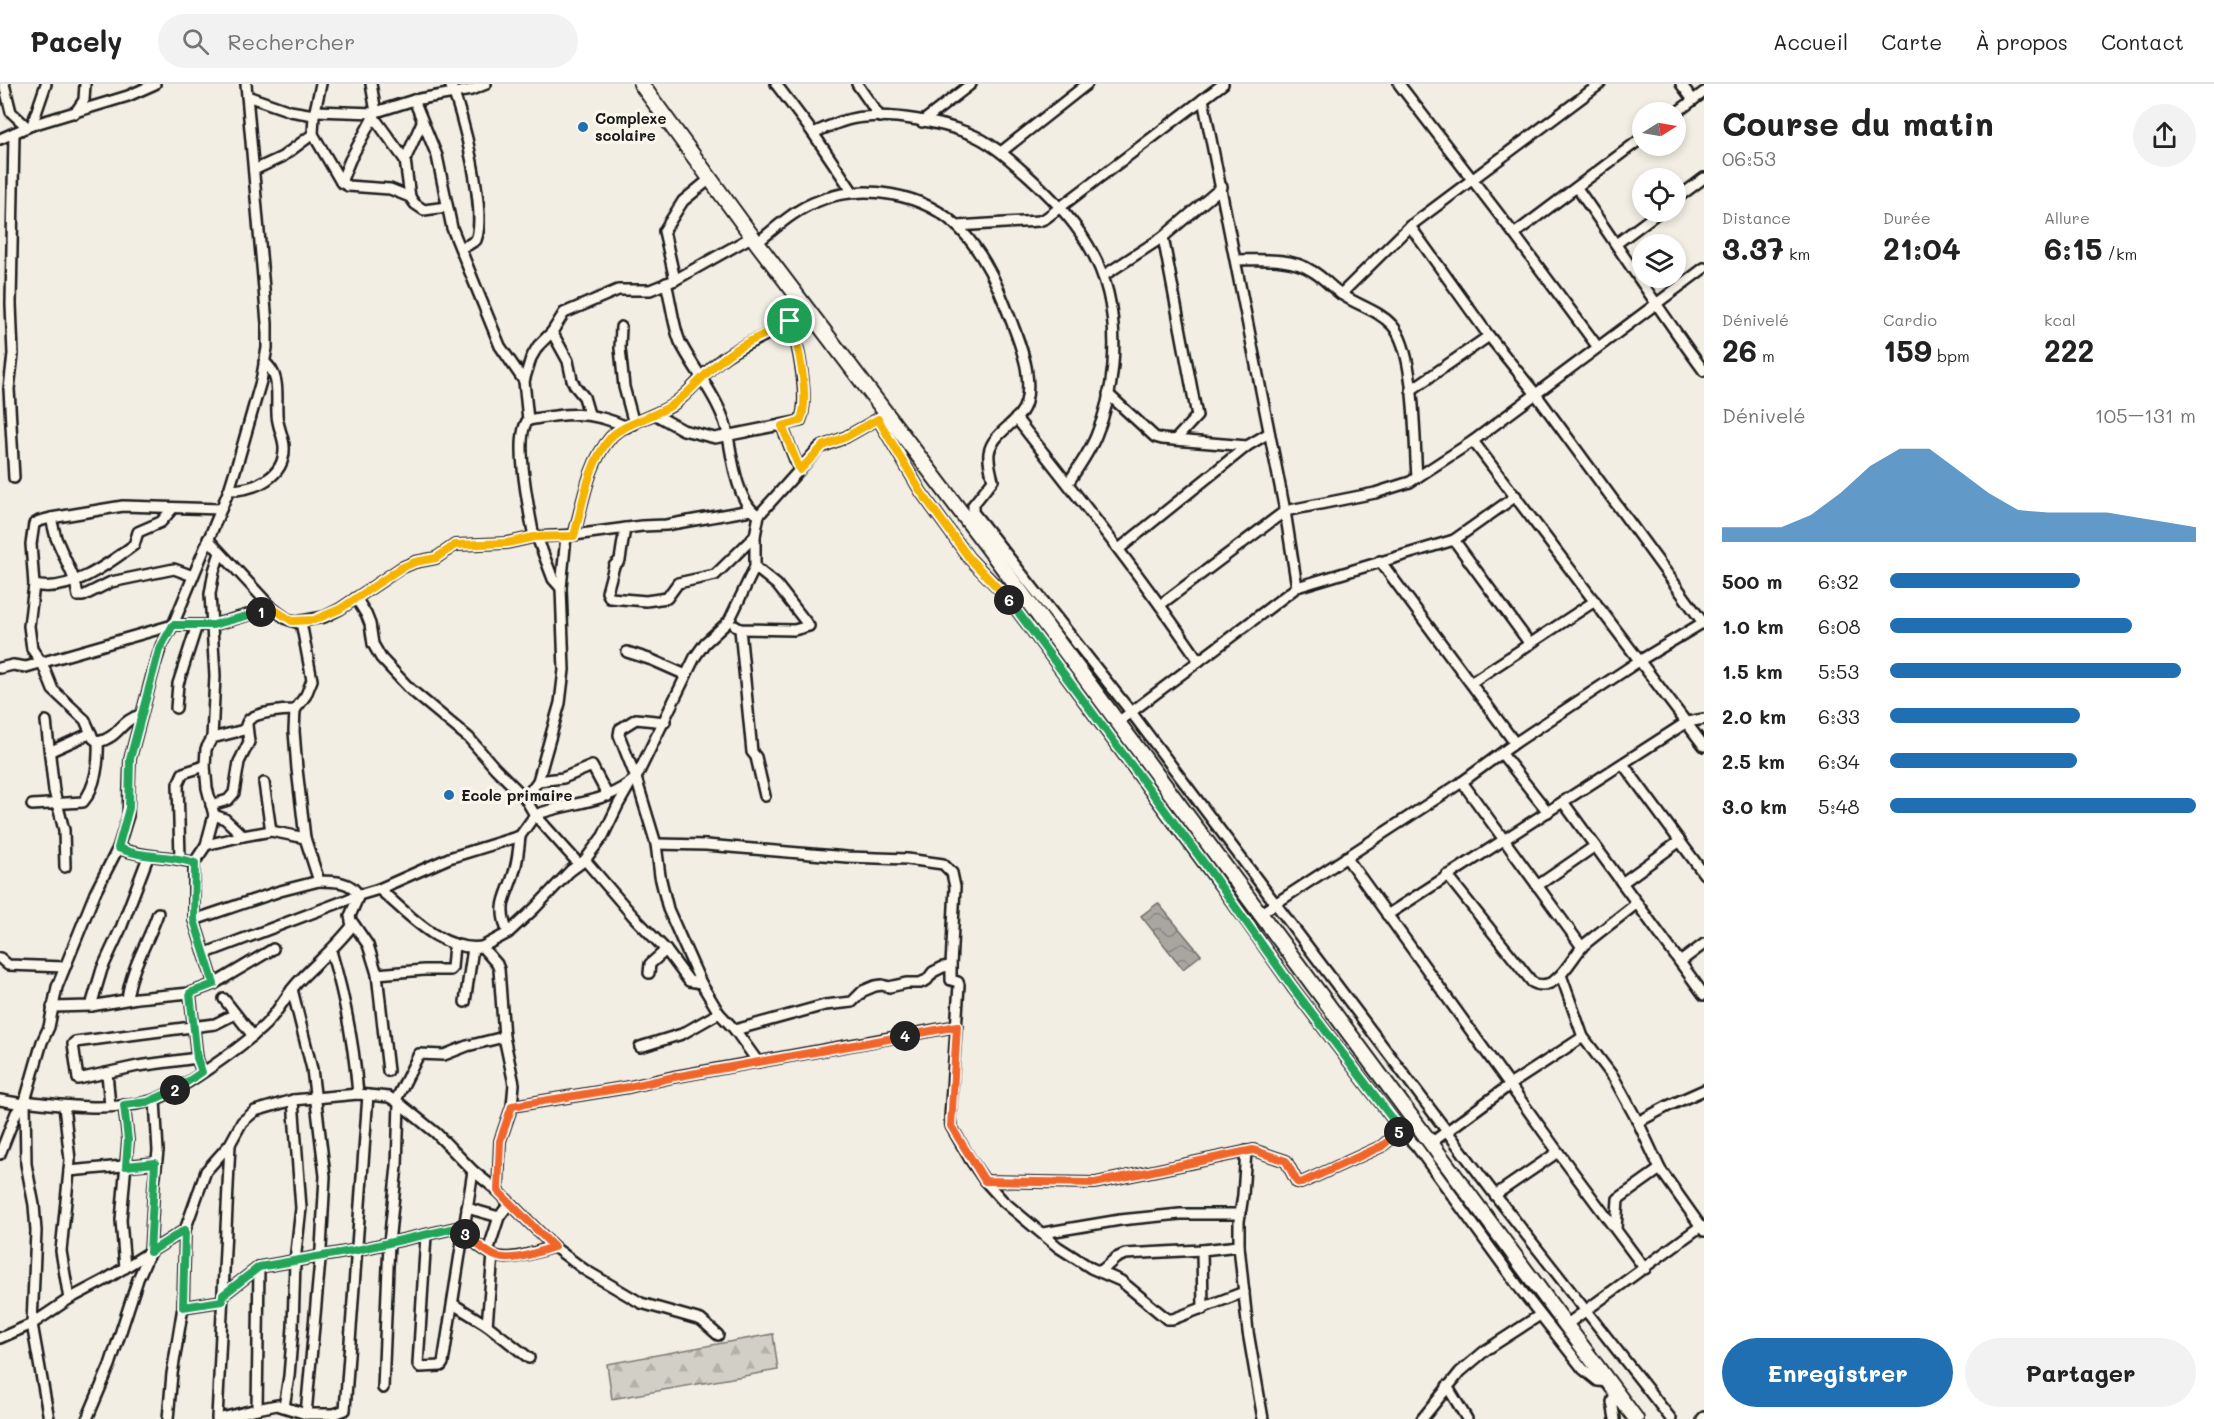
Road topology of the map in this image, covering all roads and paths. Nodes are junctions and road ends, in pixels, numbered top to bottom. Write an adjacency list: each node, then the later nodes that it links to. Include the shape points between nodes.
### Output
1 (4, 84): 32 (street, via 10,109)
2 (46, 84): 32 (street)
3 (85, 84): 26 (street, via 84,100)
4 (155, 84): 26 (street)
5 (246, 84): 21 (street)
6 (321, 84): 27 (street)
7 (371, 84): 28 (street)
8 (450, 84): 20 (street)
9 (486, 84): 20 (street)
10 (641, 84): 41 (highway)
11 (776, 84): 34 (street)
12 (857, 84): 29 (street)
13 (971, 84): 31 (street)
14 (1087, 84): 38 (street)
15 (1223, 84): 22 (street)
16 (1399, 84): 42 (street)
17 (1600, 84): 42 (street)
18 (1681, 84): 24 (street)
19 (1704, 92): 24 (street)
20 (454, 93): 23 (street); 59 (street, via 469,140 479,223 476,240)
21 (247, 96): 27 (street, via 290,111); 40 (street)
22 (1203, 99): 45 (street); 51 (street)
23 (414, 100): 28 (street); 30 (street)
24 (1693, 100): 25 (street)
25 (1686, 105)
26 (75, 113): 32 (street)
27 (315, 113): 28 (street); 35 (street)
28 (374, 114): 39 (street); 44 (street)
29 (880, 117): 31 (street); 34 (street, via 835,123)
30 (422, 122): 39 (street); 50 (street, via 437,156)
31 (922, 122): 38 (street, via 969,133)
32 (30, 126): 33 (street)
33 (14, 133): 36 (street); 94 (street, via 13,354 9,389)
34 (813, 133): 47 (street)
35 (313, 134): 40 (street, via 282,157); 44 (street)
36 (0, 139)
37 (1632, 146): 46 (street)
38 (1001, 152): 51 (street)
39 (405, 160): 49 (street)
40 (254, 171): 74 (street, via 267,323)
41 (711, 178): 57 (highway); 63 (street, via 683,201 665,229)
42 (1472, 178): 54 (street); 55 (street)
43 (1704, 178): 48 (street)
44 (341, 182): 49 (street, via 390,189)
45 (1222, 187): 56 (street); 60 (street)
46 (1577, 188): 55 (street); 58 (street)
47 (852, 191): 53 (street, via 914,201); 57 (street, via 806,206)
48 (1686, 192)
49 (410, 197): 50 (street, via 424,210)
50 (447, 207): 59 (street)
51 (1062, 208): 53 (street, via 1039,221); 62 (street, via 1088,244)
52 (1646, 222): 58 (street)
53 (957, 226): 84 (street, via 1000,291 1027,371 1026,402)
54 (1410, 226): 64 (street); 70 (street)
55 (1514, 234): 71 (street)
56 (1163, 237): 62 (street); 90 (street, via 1197,416)
57 (755, 240): 63 (street); 66 (highway)
58 (1616, 244): 65 (street)
59 (459, 247): 77 (street, via 503,352)
60 (1236, 260): 64 (street, via 1279,260 1311,269); 88 (street)
61 (1704, 268): 65 (street)
62 (1103, 276): 80 (street, via 1113,334)
63 (670, 281): 69 (street, via 647,291 618,290 577,307 561,316); 76 (street, via 679,339)
64 (1341, 294): 78 (street, via 1393,326 1407,363)
65 (1655, 304): 71 (street); 73 (street)
66 (809, 309): 67 (street); 83 (highway)
67 (790, 321): 76 (street, via 739,347); 87 (street, via 799,348 803,415 800,421)
68 (621, 327): 86 (street, via 624,389)
69 (552, 332): 77 (street, via 531,358); 81 (street)
70 (1489, 336): 78 (street); 79 (street)
71 (1597, 346): 79 (street)
72 (1704, 352): 73 (street)
73 (1695, 359): 75 (street)
74 (264, 362): 97 (street); 97 (street, via 274,372 283,455 267,481)
75 (1704, 372)
76 (702, 379): 82 (street); 89 (street)
77 (524, 381): 85 (street)
78 (1411, 390): 95 (street)
79 (1535, 393): 91 (street); 125 (street)
80 (1108, 394): 90 (street, via 1155,437); 96 (street, via 1096,437)
81 (589, 414): 85 (street); 86 (street)
82 (656, 415): 86 (street); 89 (street, via 705,437)
83 (883, 416): 93 (street, via 823,446); 145 (highway); 255 (street, via 934,511 969,558 1007,597)
84 (1016, 418): 96 (street); 140 (street, via 993,443 989,453 993,480 973,505 973,512)
85 (528, 420): 107 (street, via 522,440 524,477)
86 (631, 426): 105 (street, via 612,435 599,456)
87 (782, 426): 89 (street); 93 (street)
88 (1269, 433): 92 (street); 101 (street)
89 (728, 436): 102 (street, via 740,488)
90 (1175, 440): 92 (street)
91 (1473, 441): 95 (street); 98 (street)
92 (1247, 446): 110 (street)
93 (800, 470): 102 (street)
94 (14, 477)
95 (1417, 477): 101 (street, via 1376,493)
96 (1068, 483): 110 (street)
97 (229, 490): 100 (street)
98 (1516, 496): 109 (street); 120 (street)
99 (173, 508): 100 (street); 103 (street, via 123,506); 115 (street, via 161,522 138,532 131,548)
100 (221, 509): 108 (street)
101 (1286, 511): 117 (street); 121 (street)
102 (755, 513): 104 (street); 106 (street)
103 (51, 518): 115 (street); 116 (street, via 36,522 33,528)
104 (625, 528): 105 (street); 106 (street, via 620,560 614,566 607,592 610,598 667,598 678,583 715,575)
105 (570, 536): 107 (street); 118 (street)
106 (755, 536): 113 (street)
107 (536, 537): 118 (street, via 553,579); 119 (street, via 507,543 455,545 436,558 401,568)
108 (208, 539): 111 (street); 114 (street)
109 (1454, 540): 112 (street); 130 (street)
110 (1119, 549): 121 (street)
111 (220, 553): 122 (street); 128 (street, via 210,594)
112 (1380, 561): 117 (street); 137 (street)
113 (755, 567): 123 (street); 129 (street, via 777,585 809,626 794,630)
114 (193, 576): 115 (street, via 174,569 111,582 80,597); 126 (street)
115 (75, 581): 116 (street)
116 (34, 585): 134 (street, via 29,636)
117 (1297, 587): 132 (street)
118 (561, 588): 158 (street, via 563,686)
119 (356, 598): 124 (street, via 324,616); 163 (street, via 381,658 410,689 469,738)
120 (1594, 601): 130 (street); 133 (street)
121 (1160, 605): 132 (street)
122 (272, 608): 124 (street, via 287,619); 128 (street)
123 (729, 621): 129 (street); 136 (street, via 705,643)
124 (301, 622): 139 (street, via 312,680)
125 (1704, 623): 133 (street)
126 (173, 625): 127 (street); 134 (street); 141 (street, via 161,646)
127 (197, 625): 128 (street); 138 (street, via 178,684)
128 (213, 625): 149 (street)
129 (740, 629): 162 (street, via 752,752)
130 (1530, 644): 137 (street)
131 (627, 652): 136 (street)
132 (1199, 661): 140 (street)
133 (1639, 661): 146 (street); 151 (street)
134 (41, 663): 135 (street); 148 (street, via 53,690 85,720)
135 (0, 668)
136 (686, 675): 144 (street)
137 (1472, 682): 151 (street)
138 (176, 708)
139 (295, 710): 147 (street, via 257,716); 173 (street)
140 (1131, 712): 145 (street); 194 (street)
141 (141, 716): 150 (street, via 130,718 111,738); 179 (street, via 130,759 128,816)
142 (1704, 719): 146 (street)
143 (46, 721): 153 (street)
144 (665, 722): 157 (street); 157 (street, via 636,719 620,729)
145 (1118, 722): 196 (highway)
146 (1687, 722): 152 (street); 155 (street)
147 (247, 725): 149 (street, via 244,730); 167 (street, via 248,746 239,762 234,793)
148 (91, 733): 150 (street); 153 (street)
149 (212, 738): 156 (street, via 206,749)
150 (98, 742): 165 (street, via 96,770 86,799 79,803)
151 (1515, 743): 154 (street)
152 (1704, 746)
153 (51, 752): 165 (street)
154 (1502, 754): 159 (street); 168 (street)
155 (1623, 764): 164 (street); 175 (street)
156 (205, 766): 167 (street); 182 (street, via 183,773 178,784)
157 (634, 780): 161 (street); 176 (street); 183 (street, via 603,836)
158 (538, 781): 161 (street, via 563,778 592,766); 163 (street)
159 (1462, 782): 174 (street); 180 (street)
160 (264, 783): 170 (street)
161 (608, 796): 169 (street)
162 (765, 796)
163 (525, 798): 169 (street)
164 (1563, 802): 168 (street); 178 (street)
165 (57, 803): 166 (street); 185 (street, via 64,830)
166 (32, 805)
167 (213, 810): 171 (street); 177 (street)
168 (1548, 812): 174 (street)
169 (535, 815): 172 (street); 183 (street)
170 (271, 831): 171 (street); 173 (street)
171 (243, 836): 177 (street)
172 (520, 836): 191 (street, via 449,858); 200 (street, via 515,870 502,910)
173 (305, 838): 188 (street)
174 (1503, 840): 187 (street); 190 (street)
175 (1680, 841): 186 (street); 189 (street)
176 (656, 844): 211 (street, via 943,864 952,873 955,887); 216 (street, via 668,909)
177 (206, 845): 184 (street)
178 (1595, 846): 189 (street); 190 (street)
179 (118, 848): 181 (street); 212 (street)
180 (1346, 856): 194 (street); 197 (street)
181 (148, 857): 182 (street); 224 (street)
182 (180, 858): 184 (street)
183 (582, 862): 200 (street); 206 (street)
184 (195, 863): 198 (street)
185 (65, 867)
186 (1704, 874)
187 (1447, 875): 197 (street); 215 (street, via 1532,982 1541,985)
188 (319, 880): 192 (street, via 344,883 355,889); 198 (street)
189 (1622, 883): 193 (street)
190 (1537, 886): 203 (street)
191 (379, 889): 192 (street); 201 (street, via 428,932)
192 (358, 896): 199 (street, via 350,916); 208 (street)
193 (1637, 903): 203 (street); 210 (street)
194 (1275, 905): 196 (street); 254 (street)
195 (158, 913): 221 (street, via 130,978)
196 (1261, 914): 256 (highway)
197 (1387, 915): 240 (street)
198 (194, 920): 208 (street)
199 (353, 923): 207 (street); 214 (street, via 368,945)
200 (508, 933): 204 (street)
201 (454, 944): 204 (street); 214 (street, via 450,970)
202 (1704, 944): 210 (street)
203 (1582, 947): 215 (street)
204 (478, 948): 223 (street); 232 (street, via 499,969)
205 (273, 949): 217 (street)
206 (666, 950): 213 (street, via 650,964); 216 (street, via 689,981)
207 (331, 951): 218 (street); 242 (street)
208 (206, 953): 217 (street)
209 (0, 958): 212 (street, via 8,965)
210 (1680, 962): 220 (street)
211 (951, 966): 229 (street, via 951,980 959,985); 230 (street, via 933,972 920,983 868,987 852,1002 825,1005)
212 (65, 967): 225 (street)
213 (649, 973)
214 (377, 974): 237 (street)
215 (1561, 975): 233 (street)
216 (701, 983): 226 (street)
217 (214, 984): 219 (street)
218 (292, 989): 231 (street); 243 (street)
219 (190, 993): 221 (street); 228 (street)
220 (1704, 995)
221 (127, 999): 224 (street)
222 (224, 999): 227 (street)
223 (465, 1002)
224 (91, 1006): 225 (street)
225 (52, 1007): 248 (street)
226 (718, 1012): 230 (street); 234 (street, via 682,1034)
227 (235, 1014): 228 (street, via 219,1023); 231 (street)
228 (193, 1026): 235 (street); 239 (street, via 74,1042 77,1078)
229 (957, 1026): 236 (street); 266 (street, via 951,1126)
230 (735, 1030): 236 (street)
231 (253, 1036): 238 (street)
232 (504, 1037): 247 (street, via 442,1056 419,1054); 252 (street, via 514,1084)
233 (1583, 1037): 240 (street); 253 (street, via 1614,1078)
234 (640, 1047)
235 (197, 1058): 238 (street); 239 (street)
236 (758, 1062): 252 (street)
237 (388, 1071)
238 (202, 1072): 245 (street)
239 (107, 1073): 251 (street)
240 (1511, 1084): 254 (street); 259 (street)
241 (1703, 1094): 253 (street)
242 (363, 1095): 243 (street); 247 (street, via 389,1097); 282 (street)
243 (317, 1098): 246 (street); 286 (street, via 325,1176)
244 (0, 1100): 248 (street)
245 (155, 1100): 249 (street); 261 (street)
246 (293, 1100): 257 (street, via 255,1112 242,1122); 287 (street, via 301,1208)
247 (398, 1102): 265 (street); 279 (street, via 397,1166)
248 (24, 1103): 250 (street); 260 (street); 300 (street, via 26,1164 36,1231)
249 (124, 1105): 251 (street); 262 (street)
250 (64, 1106): 251 (street); 264 (street)
251 (110, 1106)
252 (512, 1106): 267 (street, via 500,1141)
253 (1638, 1122): 263 (street)
254 (1447, 1129): 256 (street); 268 (street)
255 (1401, 1130): 258 (street, via 1382,1146 1301,1183 1286,1161 1258,1150); 299 (street)
256 (1431, 1143): 302 (highway)
257 (230, 1144): 276 (street, via 206,1172); 293 (street)
258 (1246, 1151): 266 (street, via 1095,1183); 271 (street)
259 (1558, 1152): 268 (street); 275 (street)
260 (0, 1154)
261 (155, 1163): 262 (street); 284 (street)
262 (126, 1166): 264 (street); 289 (street, via 121,1220)
263 (1660, 1169): 273 (street); 275 (street, via 1618,1199)
264 (69, 1171): 294 (street, via 61,1251)
265 (473, 1171): 267 (street); 270 (street)
266 (985, 1181): 277 (street)
267 (498, 1191): 269 (street)
268 (1495, 1195): 298 (street)
269 (509, 1204): 272 (street); 281 (street)
270 (467, 1208): 272 (street); 274 (street)
271 (1240, 1214): 277 (street, via 1180,1214); 280 (street)
272 (500, 1217): 285 (street)
273 (1702, 1228): 290 (street)
274 (463, 1229): 278 (street); 285 (street); 295 (street)
275 (1616, 1229): 290 (street)
276 (185, 1230): 284 (street); 296 (street)
277 (1043, 1233): 291 (street, via 1075,1259)
278 (426, 1235): 279 (street); 295 (street, via 419,1366 443,1365)
279 (389, 1243): 282 (street); 308 (street)
280 (1239, 1246): 283 (street); 292 (street)
281 (554, 1247): 285 (street, via 519,1256); 303 (street, via 641,1303 701,1320)
282 (357, 1250): 286 (street); 311 (street, via 345,1410)
283 (1202, 1250): 291 (street, via 1125,1254); 297 (street)
284 (150, 1252): 289 (street); 313 (street)
285 (490, 1253): 301 (street)
286 (321, 1258): 287 (street); 311 (street)
287 (295, 1260): 288 (street); 309 (street, via 290,1376)
288 (259, 1267): 293 (street); 310 (street)
289 (125, 1268): 294 (street)
290 (1645, 1269): 298 (street)
291 (1100, 1272): 297 (street, via 1121,1281 1167,1319)
292 (1244, 1292): 297 (street); 316 (street)
293 (223, 1298): 296 (street); 315 (street)
294 (69, 1299): 300 (street)
295 (453, 1304): 301 (street)
296 (183, 1307): 314 (street)
297 (1203, 1309)
298 (1585, 1312): 302 (street); 321 (street)
299 (1540, 1314): 306 (street, via 1486,1350); 307 (street, via 1583,1369 1598,1381)
300 (32, 1324): 304 (street); 312 (street)
301 (487, 1325): 305 (street)
302 (1566, 1325): 307 (highway)
303 (718, 1335)
304 (0, 1338)
305 (529, 1358)
306 (1447, 1386): 317 (street); 318 (street)
307 (1613, 1386): 319 (street); 320 (highway)
308 (383, 1388)
309 (284, 1407): 310 (street); 311 (street)
310 (257, 1409): 315 (street)
311 (306, 1414)
312 (49, 1419)
313 (87, 1419)
314 (168, 1419)
315 (217, 1419)
316 (1263, 1419)
317 (1422, 1419)
318 (1467, 1419)
319 (1615, 1419)
320 (1636, 1419)
321 (1671, 1419)

